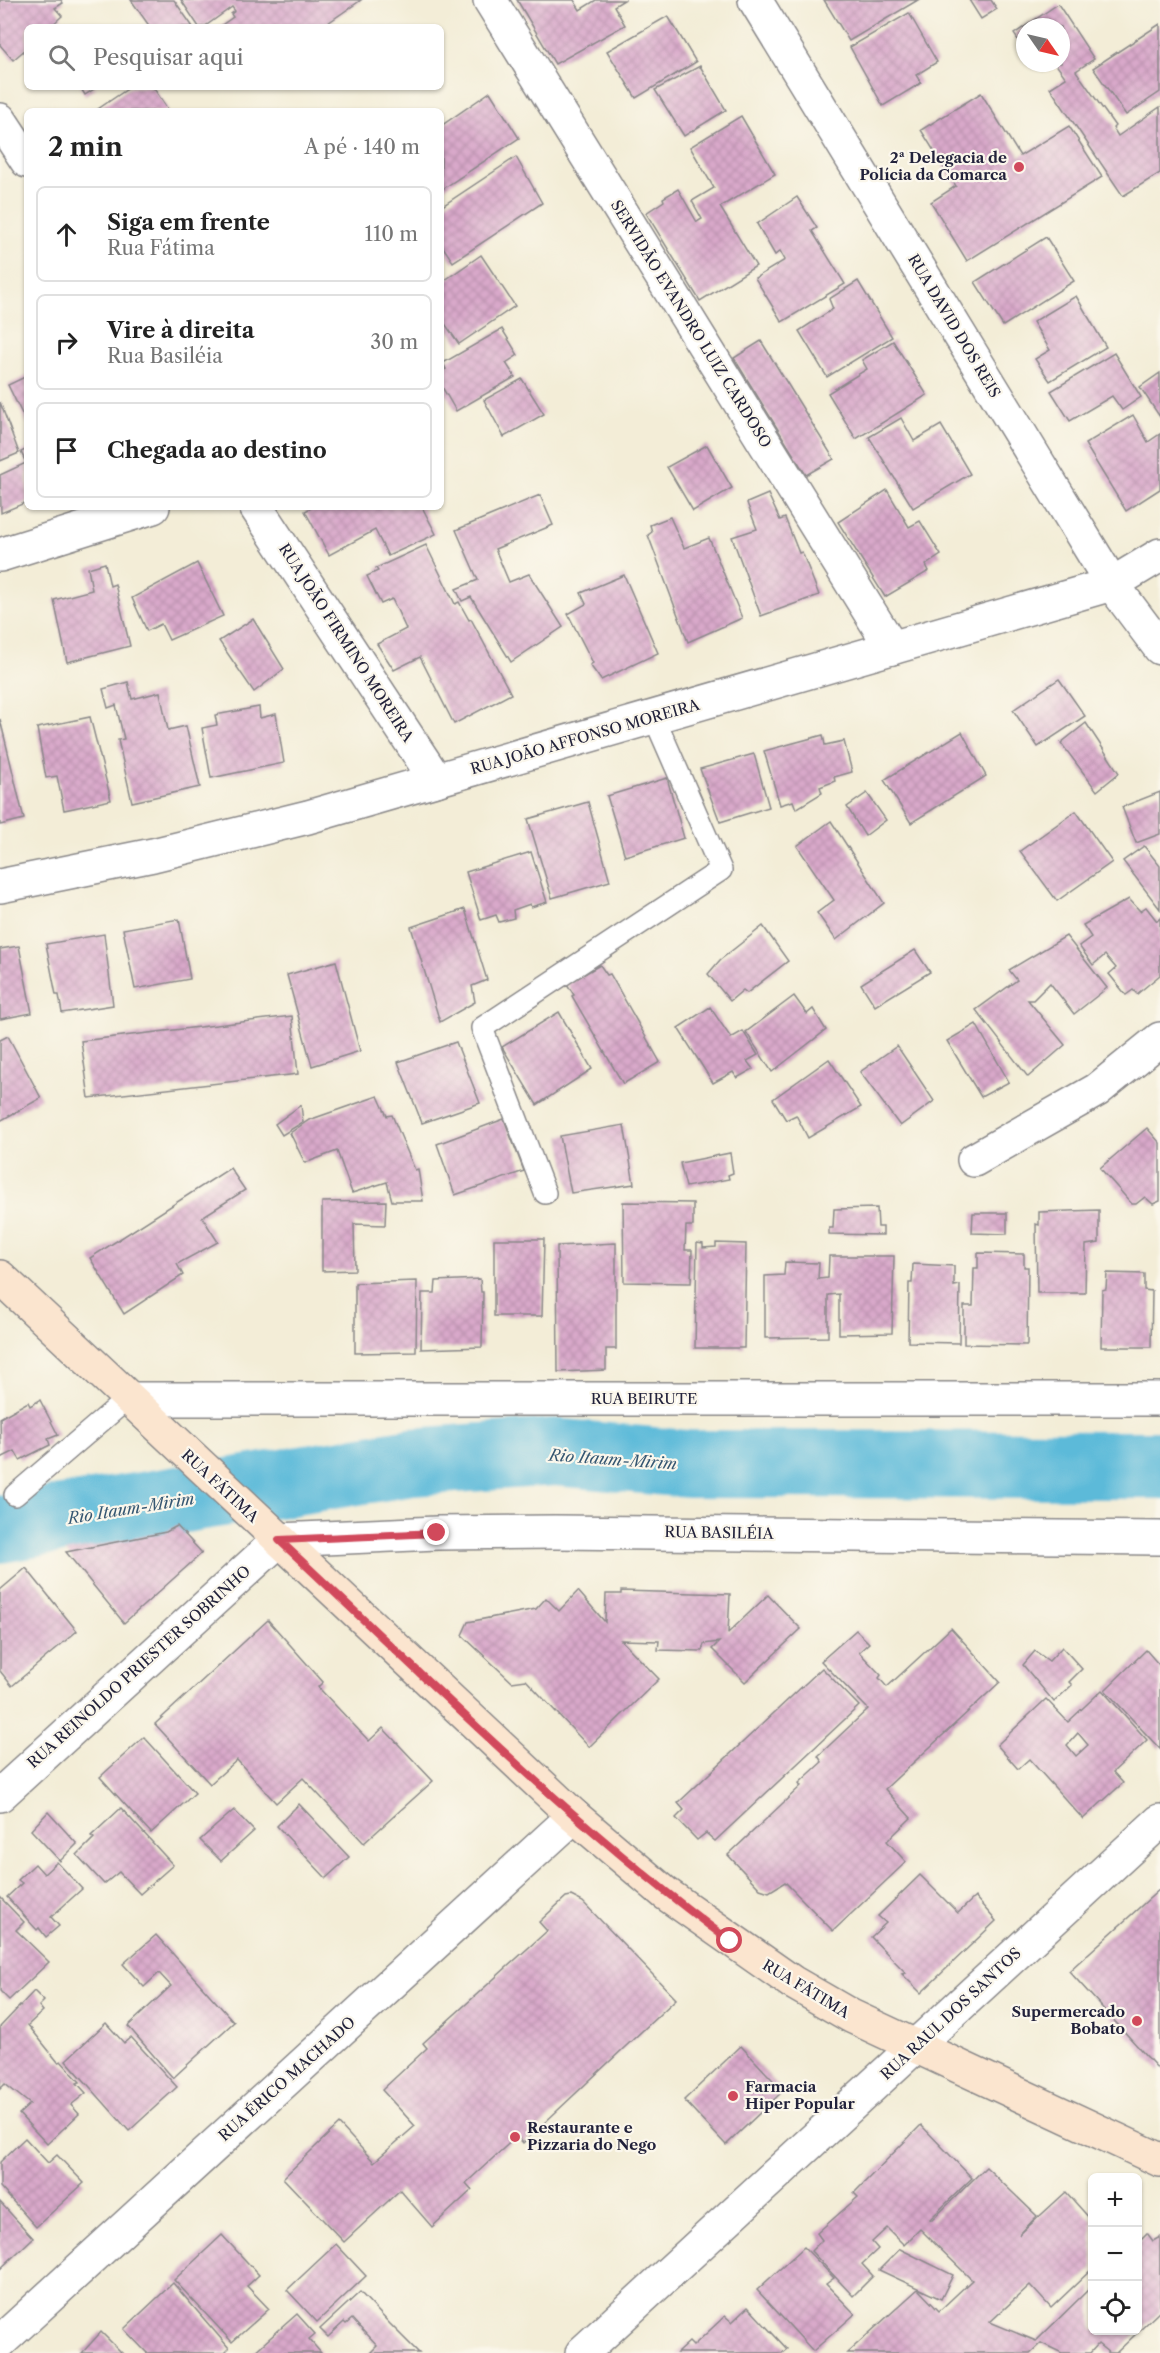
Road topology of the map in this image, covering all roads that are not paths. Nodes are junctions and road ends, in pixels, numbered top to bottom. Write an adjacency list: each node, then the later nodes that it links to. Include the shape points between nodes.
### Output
1 (490, 0): 10 (street, SERVIDÃO EVANDRO LUIZ CARDOSO)
2 (755, 0): 9 (street, RUA DAVID DOS REIS)
3 (0, 120): 4 (street)
4 (24, 156)
5 (143, 510): 7 (street)
6 (258, 510): 13 (street, RUA JOÃO FIRMINO MOREIRA)
7 (0, 555)
8 (1160, 555): 9 (street, RUA JOÃO AFFONSO MOREIRA)
9 (1112, 584): 10 (street, RUA JOÃO AFFONSO MOREIRA); 11 (street, RUA DAVID DOS REIS)
10 (892, 648): 12 (street, RUA JOÃO AFFONSO MOREIRA)
11 (1160, 648)
12 (654, 717): 13 (street, RUA JOÃO AFFONSO MOREIRA); 17 (lane, via 721,870 482,1029)
13 (436, 780): 14 (street, RUA JOÃO AFFONSO MOREIRA, via 243,834)
14 (0, 886)
15 (1160, 1039): 16 (street, via 1097,1090)
16 (974, 1160)
17 (545, 1193)
18 (0, 1277): 19 (main road, RUA FÁTIMA)
19 (127, 1399): 20 (street, RUA BEIRUTE); 21 (lane); 23 (main road, RUA FÁTIMA)
20 (1160, 1399)
21 (15, 1495)
22 (1160, 1538): 23 (street, RUA BASILÉIA, via 555,1532)
23 (279, 1540): 24 (street, RUA REINOLDO PRIESTER SOBRINHO); 25 (main road, RUA FÁTIMA)
24 (0, 1795)
25 (574, 1816): 27 (main road, RUA FÁTIMA, via 665,1893 730,1941 851,2016); 29 (street, RUA ÉRICO MACHADO)
26 (1160, 1821): 27 (street, RUA RAUL DOS SANTOS)
27 (915, 2047): 28 (main road, RUA FÁTIMA); 30 (street, RUA RAUL DOS SANTOS)
28 (1160, 2160)
29 (0, 2342)
30 (582, 2353)

